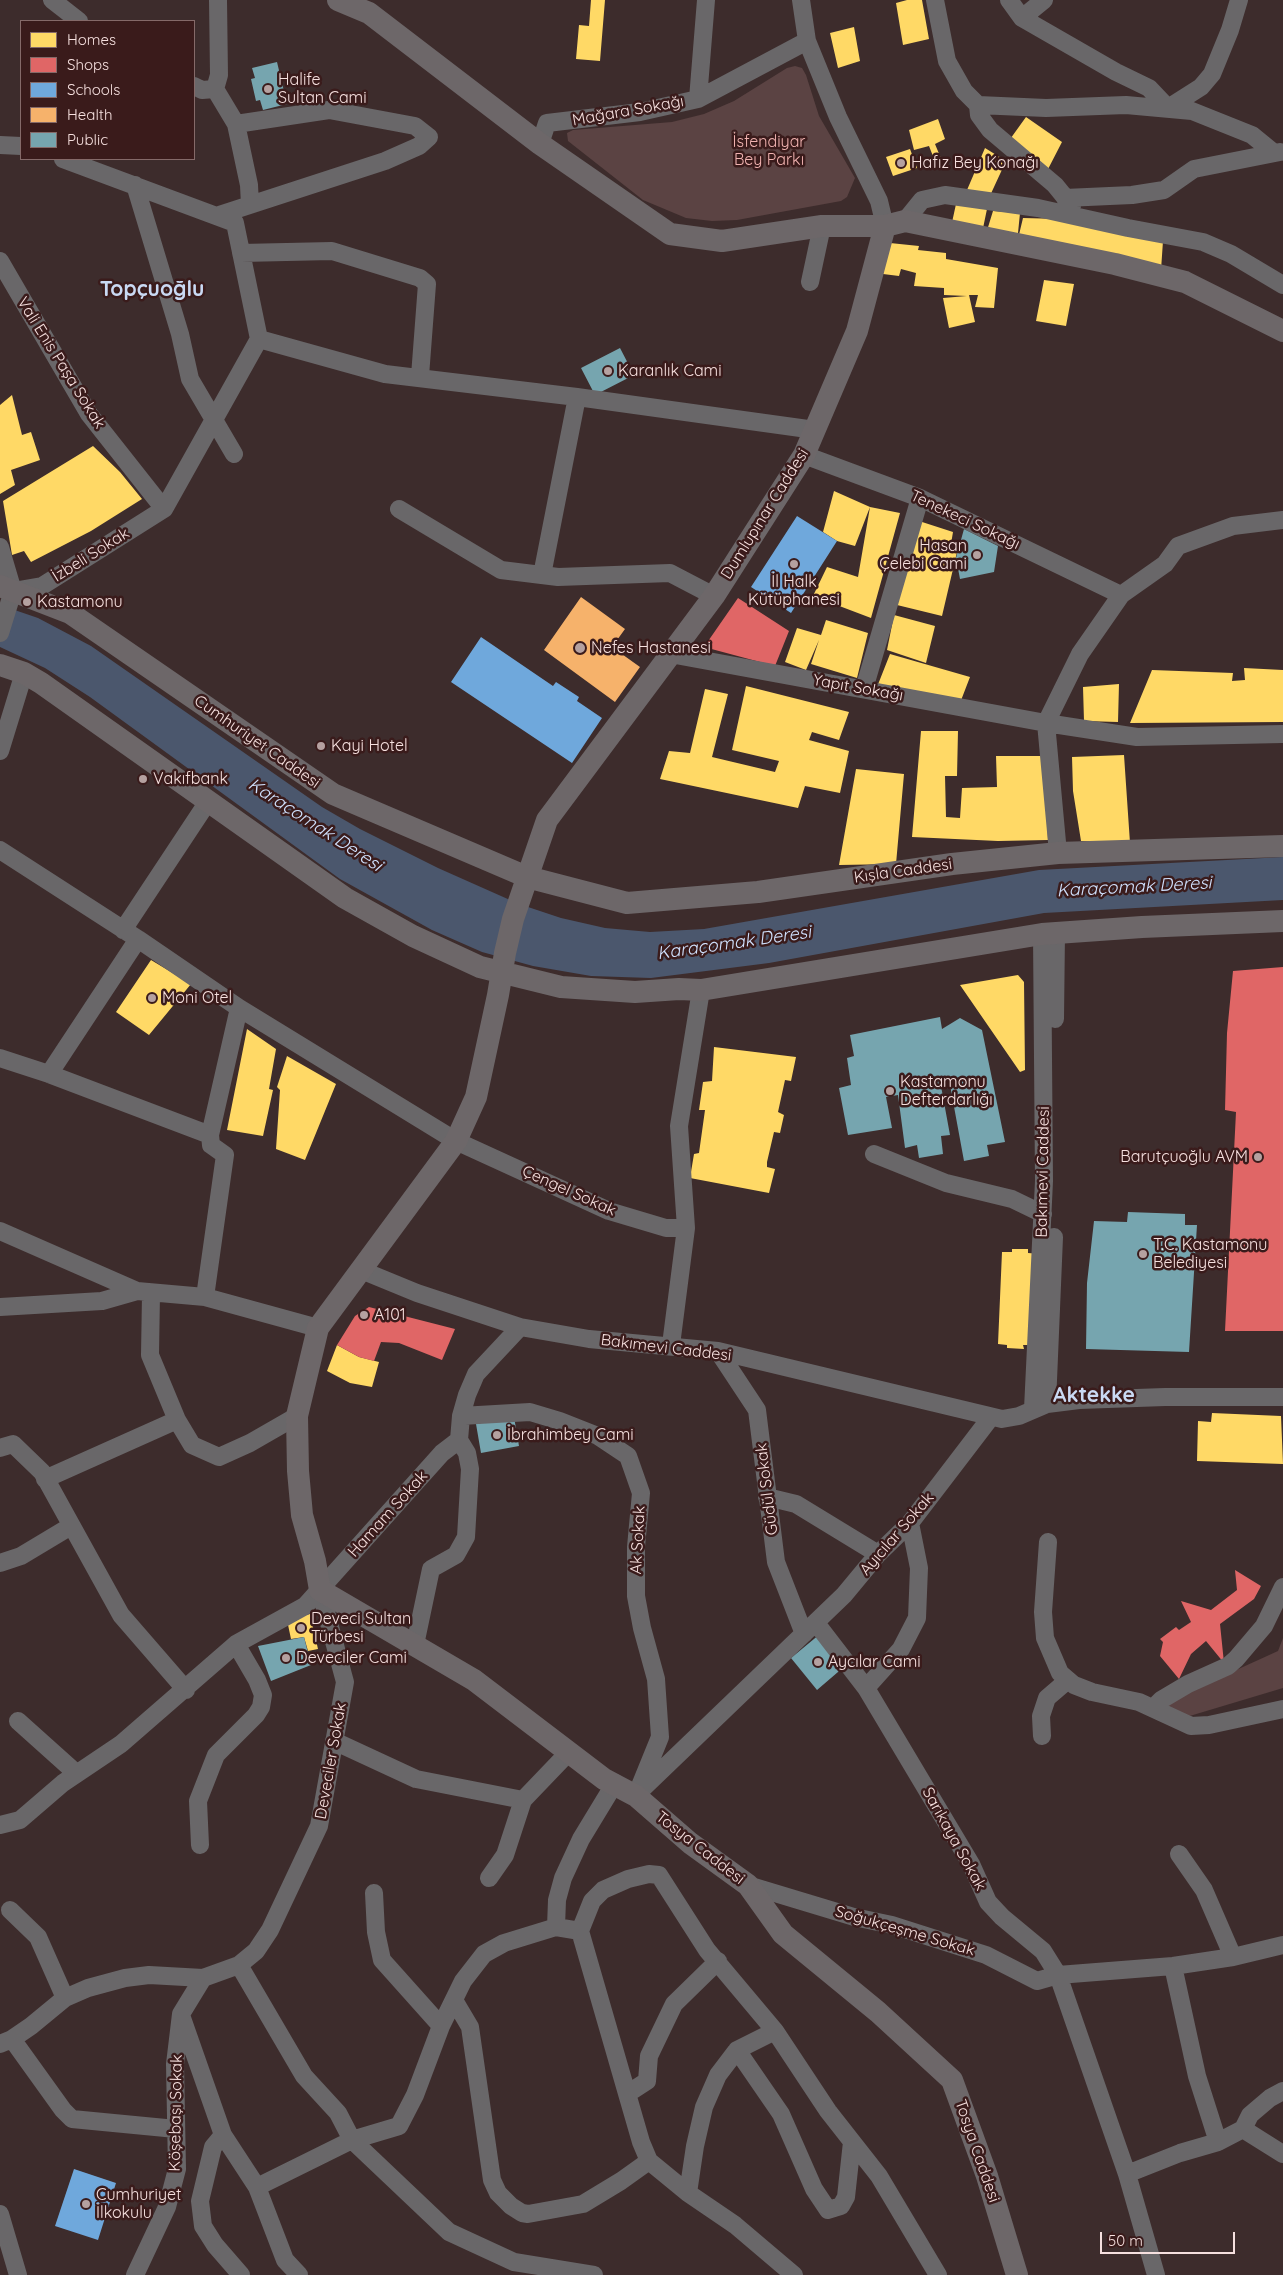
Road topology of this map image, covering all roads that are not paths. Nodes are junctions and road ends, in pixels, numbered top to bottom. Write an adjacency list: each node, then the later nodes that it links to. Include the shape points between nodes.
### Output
1 (52, 0): 11 (street)
2 (218, 0): 14 (street, via 218,76)
3 (338, 0): 19 (main road, via 369,13)
4 (706, 0): 15 (street)
5 (801, 0): 12 (street, Dumlupınar Caddesi)
6 (934, 0): 16 (street, via 948,61 964,91)
7 (1009, 0): 10 (street)
8 (1044, 0): 10 (street)
9 (1235, 1): 17 (street, via 1230,30 1212,74 1201,86)
10 (1022, 18): 17 (street, via 1149,88)
11 (79, 20)
12 (807, 41): 15 (street, Mağara Sokağı); 29 (street, Dumlupınar Caddesi, via 838,118 879,201)
13 (195, 86): 14 (street, via 202,90)
14 (215, 88): 18 (street)
15 (698, 98): 19 (street, Mağara Sokağı, via 640,112 547,123)
16 (978, 105): 17 (street); 25 (street, via 990,130 1055,185)
17 (1168, 108): 22 (street, via 1192,112 1235,127)
18 (236, 124): 26 (street); 26 (street, via 329,110 415,126 430,137 419,146 385,161)
19 (540, 144): 30 (main road, via 670,234 722,241)
20 (0, 145): 21 (street)
21 (20, 146)
22 (1279, 152): 25 (street, via 1194,169 1164,190)
23 (66, 160): 24 (street)
24 (135, 185): 27 (street); 39 (street, via 180,334 190,379)
25 (1065, 198): 28 (street)
26 (250, 205): 27 (street)
27 (216, 216): 31 (street, via 235,223)
28 (1080, 216): 29 (street, via 945,195 922,200); 34 (street, via 1203,242 1231,254)
29 (895, 223): 30 (main road); 35 (main road, via 1115,264 1185,282); 40 (main road, Dumlupınar Caddesi, via 857,331)
30 (822, 226): 33 (street)
31 (241, 253): 36 (street); 37 (street, via 332,251 420,278 427,284)
32 (0, 261): 44 (street, Vali Enis Paşa Sokak, via 89,414)
33 (810, 282)
34 (1283, 285)
35 (1283, 331)
36 (259, 340): 37 (street, via 385,374); 39 (street)
37 (420, 376): 38 (street)
38 (577, 397): 40 (street); 48 (street)
39 (214, 419): 41 (street); 44 (street)
40 (815, 430): 42 (main road, Dumlupınar Caddesi)
41 (234, 454)
42 (804, 455): 43 (street, Tenekeci Sokağı); 51 (main road, Dumlupınar Caddesi)
43 (920, 498): 50 (street, Tenekeci Sokağı); 56 (street)
44 (164, 509): 49 (street, İzbeli Sokak, via 42,586)
45 (399, 509): 48 (street, via 501,570)
46 (1283, 520): 50 (street, via 1233,526 1178,546 1165,564)
47 (0, 547): 49 (street)
48 (542, 576): 51 (street, via 670,573)
49 (6, 589): 52 (street); 64 (main road, Cumhuriyet Caddesi, via 70,613 333,794)
50 (1121, 594): 57 (street, via 1080,654)
51 (714, 596): 53 (main road, Dumlupınar Caddesi)
52 (0, 633)
53 (670, 654): 56 (street, Yapıt Sokağı); 64 (main road, Dumlupınar Caddesi, via 547,820)
54 (0, 665): 55 (main road)
55 (24, 673): 59 (street); 60 (main road)
56 (864, 689): 57 (street, Yapıt Sokağı)
57 (1046, 723): 58 (street, Yapıt Sokağı, via 1137,737); 63 (street)
58 (1283, 734)
59 (0, 751)
60 (207, 802): 66 (street); 68 (main road, via 345,898 413,936 480,967)
61 (1283, 846): 63 (main road, Kışla Caddesi)
62 (0, 850): 66 (street, Çengel Sokak)
63 (1058, 853): 64 (main road, Kışla Caddesi, via 952,864 758,892 627,903)
64 (527, 877): 68 (main road, Dumlupınar Caddesi, via 513,919)
65 (1283, 921): 67 (main road)
66 (130, 934): 70 (street, Çengel Sokak); 72 (street)
67 (1049, 934): 69 (main road); 76 (street, Bakımevi Caddesi); 88 (street, via 1053,1280)
68 (501, 973): 69 (main road, via 593,990); 74 (main road, Dumlupınar Caddesi, via 476,1097)
69 (701, 990): 77 (street, via 679,1126)
70 (239, 1008): 73 (street); 74 (street, Çengel Sokak)
71 (0, 1058): 72 (street)
72 (49, 1074): 73 (street)
73 (210, 1135): 81 (street, via 211,1145 226,1155)
74 (456, 1141): 77 (street, Çengel Sokak, via 609,1211 666,1228); 79 (main road, Dumlupınar Caddesi)
75 (874, 1154): 76 (street, via 946,1183 1012,1199)
76 (1043, 1214): 88 (street, Bakımevi Caddesi)
77 (686, 1228): 85 (street)
78 (0, 1231): 80 (street)
79 (361, 1270): 83 (street, Bakımevi Caddesi, via 417,1293); 84 (main road, Dumlupınar Caddesi)
80 (144, 1293): 81 (street); 82 (street, via 102,1301); 92 (street, via 150,1355)
81 (205, 1297): 84 (street)
82 (0, 1307)
83 (520, 1327): 85 (street, Bakımevi Caddesi, via 589,1339); 90 (street, via 476,1374)
84 (318, 1328): 89 (main road)
85 (671, 1346): 86 (street, Bakımevi Caddesi)
86 (718, 1351): 91 (street, Bakımevi Caddesi); 96 (street, Güdül Sokak, via 757,1410)
87 (1283, 1397): 88 (street, Bakımevi Caddesi, via 1079,1400)
88 (1040, 1407): 91 (street, Bakımevi Caddesi, via 1018,1416)
89 (297, 1416): 92 (street, via 219,1457 192,1445); 103 (main road, via 302,1516)
90 (461, 1416): 93 (street); 118 (street, Ak Sokak, via 530,1412 598,1436 628,1456 641,1493 636,1596 656,1679 660,1736)
91 (991, 1417): 97 (street, Ayıcılar Sokak)
92 (177, 1420): 95 (street)
93 (458, 1440): 103 (street, Hamam Sokak, via 442,1453); 106 (street, via 468,1453 470,1469 466,1537 456,1554 431,1569)
94 (4, 1442): 95 (street, via 42,1472)
95 (45, 1479): 98 (street)
96 (768, 1497): 100 (street, via 796,1504); 104 (street, Güdül Sokak, via 776,1562)
97 (910, 1524): 100 (street, Ayıcılar Sokak); 108 (street, via 919,1568 917,1618 900,1649)
98 (71, 1526): 101 (street, via 21,1556); 109 (street, via 120,1615)
99 (1048, 1542): 107 (street, via 1043,1612 1045,1638 1060,1673)
100 (878, 1554): 104 (street, Ayıcılar Sokak)
101 (0, 1563)
102 (1283, 1587): 110 (street, via 1264,1626 1236,1659 1228,1666 1188,1684)
103 (320, 1590): 105 (street, Hamam Sokak, via 305,1606); 106 (main road, Tosya Caddesi); 114 (street, Deveciler Sokak, via 345,1682)
104 (810, 1629): 108 (street); 118 (street, Ayıcılar Sokak)
105 (236, 1644): 109 (street, Hamam Sokak); 121 (street, via 258,1680 261,1706 216,1755 198,1801)
106 (415, 1645): 115 (main road, Tosya Caddesi, via 474,1680)
107 (1068, 1680): 110 (street, via 1092,1692); 113 (street, via 1047,1698 1041,1716)
108 (866, 1688): 134 (street, Sarıkaya Sokak, via 971,1864 988,1902 1043,1951)
109 (186, 1690): 116 (street, Hamam Sokak, via 121,1744)
110 (1153, 1708): 111 (street, via 1191,1726)
111 (1280, 1714)
112 (18, 1720): 116 (street)
113 (1042, 1736)
114 (334, 1741): 119 (street, via 416,1779); 132 (street, Deveciler Sokak, via 320,1826 270,1930 256,1951)
115 (569, 1752): 117 (main road, Tosya Caddesi, via 604,1779); 119 (street)
116 (76, 1773): 120 (street, Hamam Sokak, via 20,1820)
117 (616, 1783): 118 (main road, Tosya Caddesi); 127 (street, via 581,1839 563,1878 557,1900)
118 (636, 1796): 124 (main road, Tosya Caddesi, via 690,1843)
119 (523, 1800): 123 (street, via 504,1855)
120 (0, 1825)
121 (200, 1845)
122 (1179, 1854): 130 (street, via 1204,1890)
123 (489, 1878)
124 (748, 1885): 134 (street, Soğukçeşme Sokak, via 986,1955 1037,1981); 164 (main road, Tosya Caddesi, via 783,1934 955,2076)
125 (374, 1893): 139 (street, via 376,1932 382,1960)
126 (10, 1910): 136 (street, via 38,1937)
127 (556, 1927): 128 (street); 137 (street, via 504,1943 484,1954 463,1981)
128 (580, 1931): 131 (street, via 592,1901 603,1890 628,1879 659,1875 707,1950); 144 (street)
129 (1283, 1945): 130 (street, Soğukçeşme Sokak)
130 (1233, 1957): 133 (street, Soğukçeşme Sokak)
131 (718, 1961): 140 (street); 144 (street, via 674,2004 649,2056 647,2081)
132 (239, 1965): 135 (street, Deveciler Sokak); 148 (street, via 304,2076 338,2113)
133 (1173, 1966): 134 (street, Soğukçeşme Sokak); 150 (street, via 1198,2076)
134 (1058, 1975): 153 (street, Sarıkaya Sokak)
135 (203, 1978): 136 (street, via 149,1975 125,1978); 138 (street, Köşebaşı Sokak)
136 (65, 1998): 141 (street)
137 (454, 2000): 139 (street); 152 (street, via 470,2027 492,2180 498,2193 511,2206 528,2214 582,2204)
138 (181, 2014): 145 (street, Köşebaşı Sokak, via 175,2064); 147 (street)
139 (441, 2026): 148 (street, via 415,2095 399,2126)
140 (775, 2031): 142 (street); 149 (street)
141 (6, 2042): 145 (street, via 72,2119)
142 (737, 2050): 149 (street, via 781,2114 814,2189 828,2210 841,2206 846,2197); 155 (street, via 718,2075 704,2106)
143 (1283, 2091): 146 (street, via 1250,2115)
144 (627, 2094): 152 (street)
145 (176, 2129): 158 (street, Köşebaşı Sokak, via 177,2169 167,2208)
146 (1243, 2129): 150 (street); 151 (street)
147 (223, 2135): 154 (street); 159 (street, via 213,2147 200,2201 203,2226)
148 (352, 2140): 154 (street); 161 (street, via 449,2232 514,2262)
149 (852, 2142): 163 (street, via 879,2176)
150 (1218, 2142): 153 (street)
151 (1283, 2154)
152 (649, 2160): 155 (street)
153 (1127, 2174): 165 (street, Sarıkaya Sokak)
154 (257, 2187): 160 (street, via 285,2260)
155 (688, 2193): 162 (street, via 735,2225)
156 (0, 2214): 157 (street)
157 (18, 2275)
158 (134, 2275)
159 (241, 2275)
160 (299, 2275)
161 (594, 2275)
162 (794, 2275)
163 (938, 2275)
164 (1017, 2275)
165 (1156, 2275)

